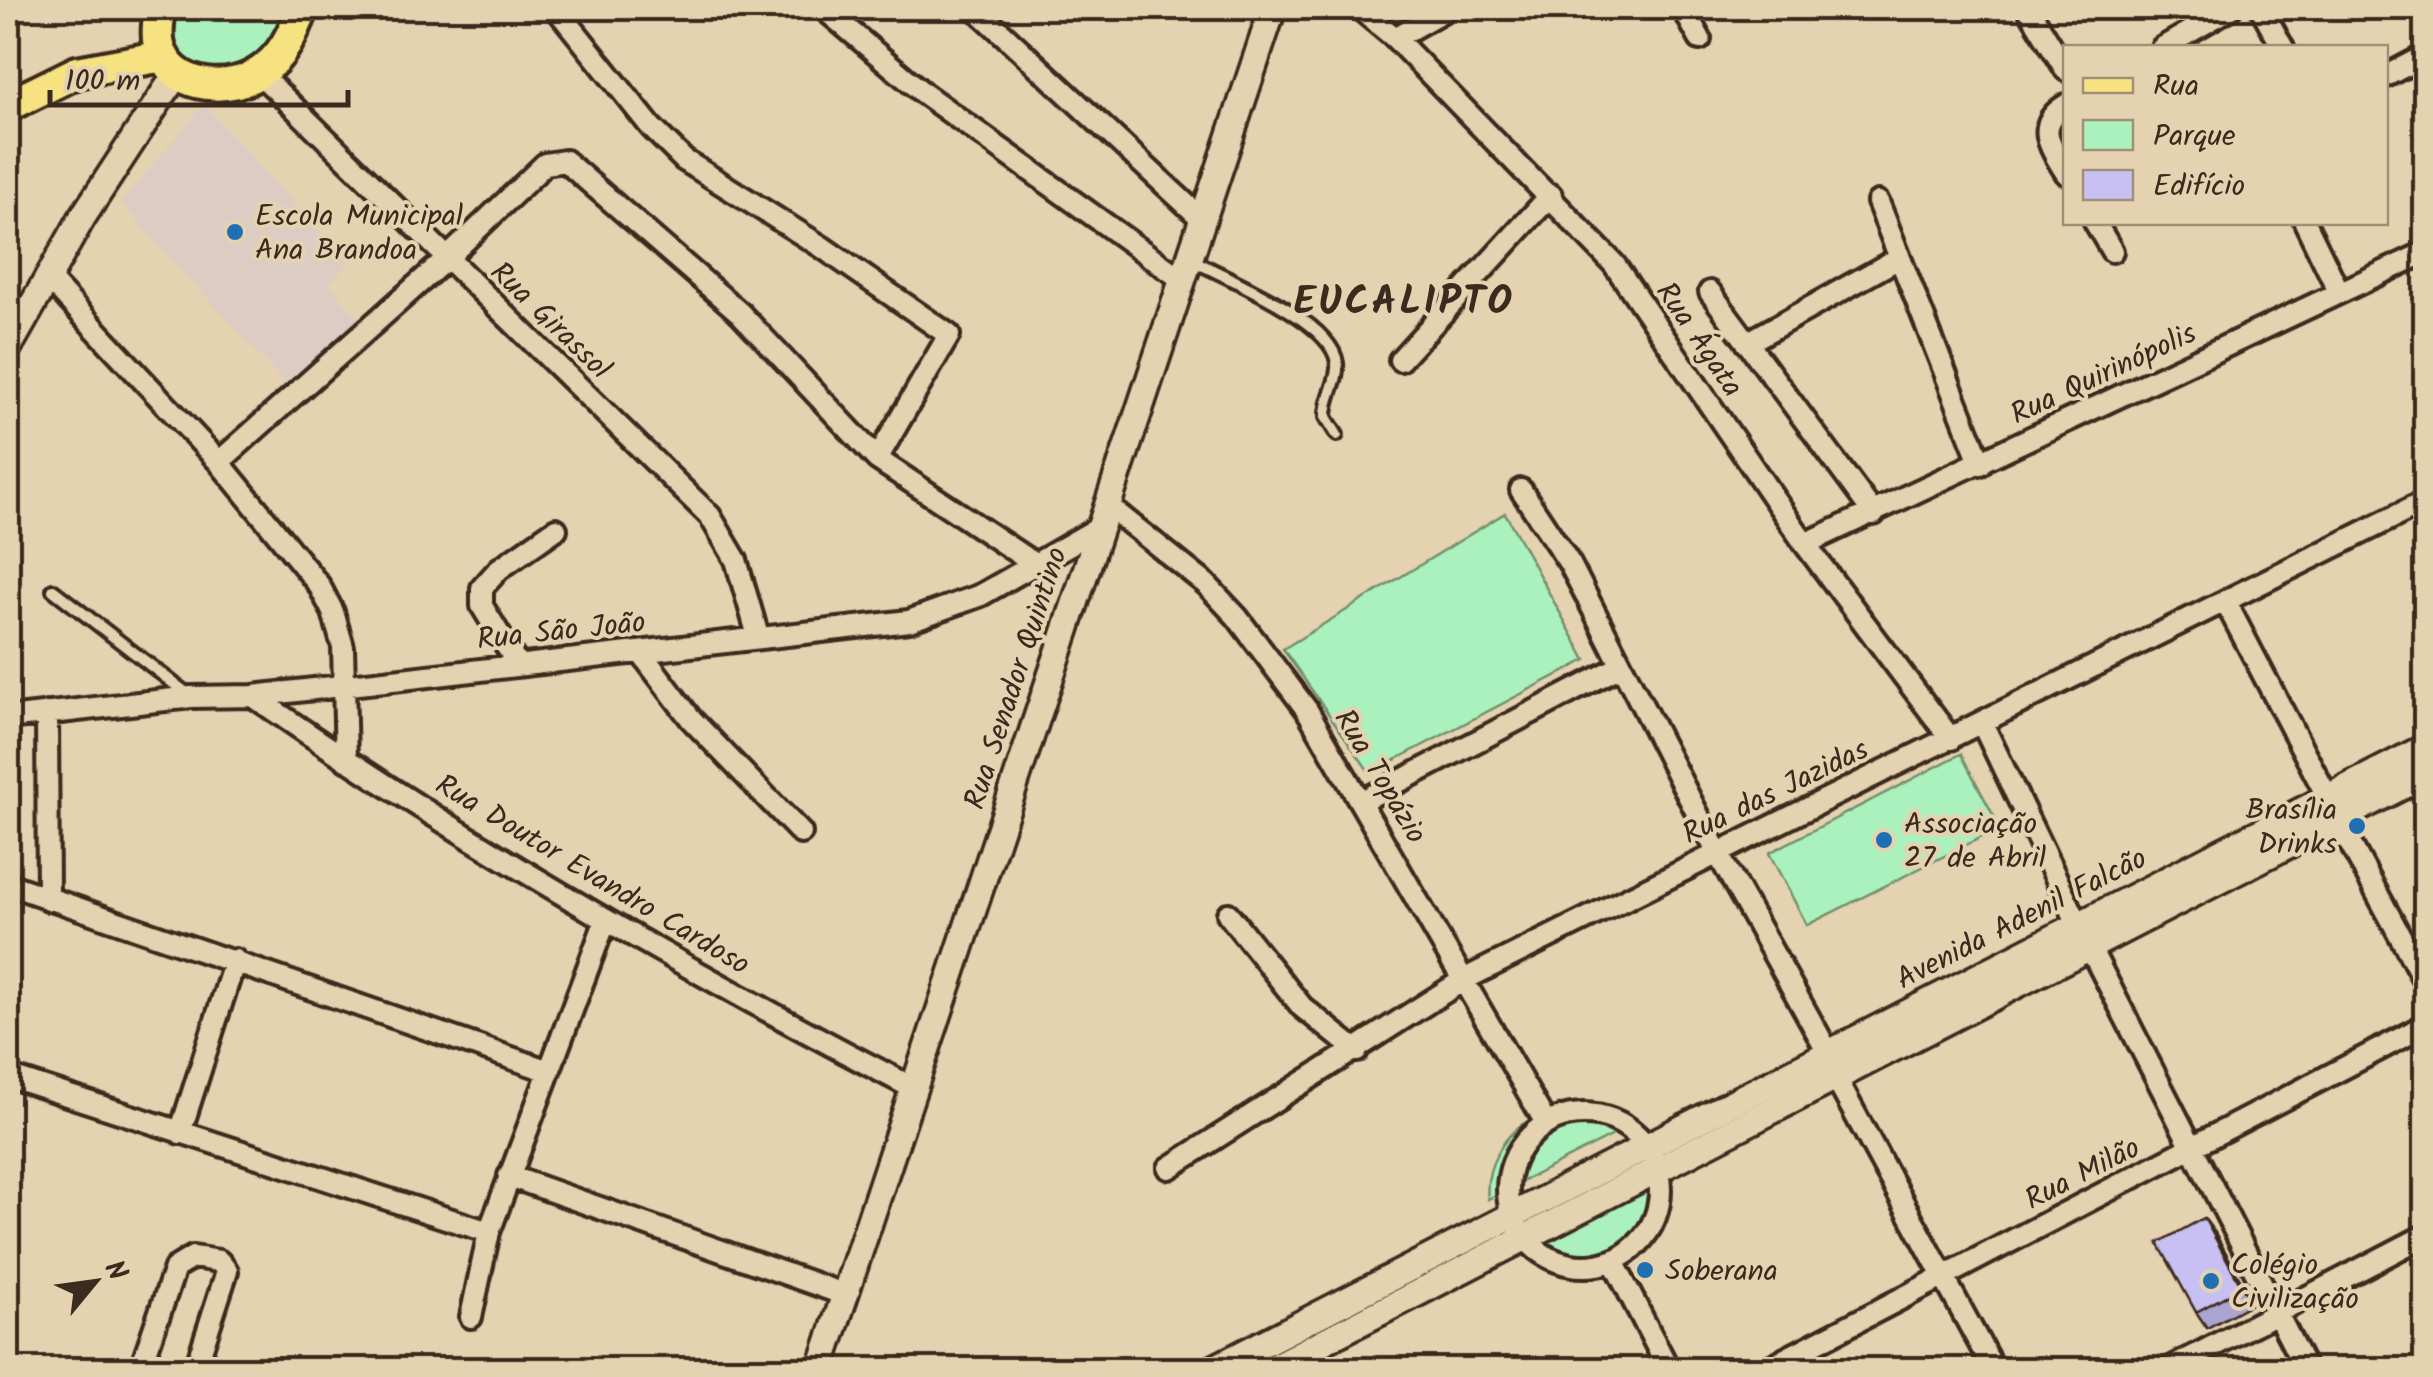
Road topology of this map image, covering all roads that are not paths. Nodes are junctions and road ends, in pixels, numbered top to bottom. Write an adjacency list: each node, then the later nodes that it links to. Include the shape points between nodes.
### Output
1 (160, 8): 18 (main road, via 157,34)
2 (302, 8): 20 (main road, via 286,46)
3 (556, 8): 42 (street, via 684,160 949,336)
4 (822, 8): 34 (street, via 923,93)
5 (976, 8): 27 (street)
6 (1273, 8): 27 (street, Rua Senador Quintino)
7 (1359, 8): 13 (street, Rua Ágata)
8 (1448, 8): 13 (street)
9 (1683, 8): 14 (street)
10 (2028, 8): 19 (street)
11 (2231, 8): 15 (street)
12 (2261, 8): 16 (street)
13 (1396, 38): 25 (street, Rua Ágata)
14 (1700, 39)
15 (2167, 45)
16 (2281, 45)
17 (2426, 55): 21 (street)
18 (170, 64): 20 (main road, via 202,84 228,85); 22 (main road, via 76,72); 35 (street)
19 (2063, 65)
20 (258, 74): 33 (street, Rua Girassol)
21 (2388, 75)
22 (8, 106)
23 (2063, 107): 24 (street, via 2048,120 2046,134)
24 (2063, 166)
25 (1551, 195): 40 (street); 50 (street, Rua Ágata, via 1614,264)
26 (1878, 202): 32 (street)
27 (1203, 220): 34 (street, Rua Senador Quintino)
28 (2097, 225): 30 (street)
29 (2306, 225): 37 (street)
30 (2112, 251)
31 (2425, 253): 37 (street, Rua Quirinópolis)
32 (1899, 258): 38 (street); 44 (street)
33 (445, 260): 42 (street, via 545,164 565,162 740,312); 43 (street); 54 (street, Rua Girassol, via 710,516 736,560)
34 (1188, 270): 41 (lane, via 1282,308 1325,338 1338,368 1326,417); 48 (street, Rua Senador Quintino)
35 (48, 279): 39 (street); 43 (street)
36 (1710, 292): 38 (street)
37 (2339, 292): 44 (street, Rua Quirinópolis)
38 (1748, 343): 47 (street)
39 (8, 348)
40 (1400, 360)
41 (1338, 435)
42 (877, 459): 51 (street)
43 (219, 462): 58 (street, via 319,586 343,647)
44 (1980, 464): 47 (street, Rua Quirinópolis)
45 (1521, 490): 57 (street, via 1570,564)
46 (2426, 500): 53 (street, Rua das Jazidas)
47 (1874, 514): 50 (street, Rua Quirinópolis)
48 (1103, 516): 51 (street, Rua São João); 68 (street, Rua Topázio, via 1177,558 1237,617 1307,710); 85 (street, Rua Senador Quintino)
49 (556, 529): 56 (street, via 482,588 482,606)
50 (1804, 544): 64 (street, Rua Ágata)
51 (1033, 562): 54 (street, Rua São João, via 981,594 908,621)
52 (53, 590): 60 (lane)
53 (2225, 601): 63 (street, Rua das Jazidas); 69 (street)
54 (758, 636): 55 (street, Rua São João)
55 (641, 653): 56 (street, Rua São João); 70 (street, via 690,719)
56 (518, 665): 58 (street, Rua São João)
57 (1621, 666): 68 (street); 71 (street)
58 (345, 686): 59 (street, Rua São João); 66 (street)
59 (253, 696): 60 (street, Rua São João); 66 (street, Rua Doutor Evandro Cardoso)
60 (190, 697): 61 (street, Rua São João)
61 (46, 714): 62 (street, Rua São João); 73 (street)
62 (8, 718)
63 (1982, 723): 64 (street, Rua das Jazidas); 76 (street)
64 (1951, 738): 71 (street, Rua das Jazidas)
65 (2426, 747): 69 (street, Avenida Adenil Falcão)
66 (346, 760): 75 (street, Rua Doutor Evandro Cardoso)
67 (2426, 774): 69 (street, Avenida Adenil Falcão)
68 (1362, 802): 78 (street, Rua Topázio)
69 (2332, 808): 76 (street, Avenida Adenil Falcão); 79 (street)
70 (801, 833)
71 (1717, 852): 78 (street, Rua das Jazidas); 82 (street)
72 (8, 884): 73 (street)
73 (48, 900): 77 (street)
74 (1228, 914): 81 (street, via 1302,1008)
75 (605, 922): 83 (street); 85 (street, Rua Doutor Evandro Cardoso)
76 (2084, 936): 82 (street, Avenida Adenil Falcão); 88 (street)
77 (236, 960): 83 (street); 87 (street)
78 (1465, 980): 81 (street, Rua das Jazidas); 86 (street, Rua Topázio)
79 (2426, 984)
80 (2426, 1025): 88 (street, Rua Milão)
81 (1357, 1051): 90 (street, Rua das Jazidas)
82 (1831, 1063): 89 (street, Avenida Adenil Falcão); 97 (street)
83 (546, 1070): 91 (street)
84 (8, 1076): 87 (street)
85 (913, 1088): 98 (street, Rua Senador Quintino)
86 (1546, 1123): 89 (street, via 1572,1114 1600,1115 1626,1126); 92 (street, via 1512,1162)
87 (180, 1132): 93 (street)
88 (2195, 1149): 97 (street, Rua Milão); 100 (street)
89 (1651, 1157): 92 (street, Avenida Adenil Falcão); 95 (street, Avenida Adenil Falcão); 96 (street, via 1657,1212 1647,1233)
90 (1168, 1168)
91 (509, 1176): 93 (street); 98 (street)
92 (1511, 1214): 95 (street); 99 (street, Avenida Adenil Falcão)
93 (489, 1232): 101 (street)
94 (2426, 1235): 100 (street)
95 (1525, 1239): 96 (street, via 1566,1265); 99 (street, Avenida Adenil Falcão)
96 (1613, 1261): 107 (street)
97 (1946, 1278): 108 (street, Rua Milão); 109 (street)
98 (843, 1294): 104 (street, Rua Senador Quintino)
99 (1356, 1311): 105 (street, Avenida Adenil Falcão); 106 (street, Avenida Adenil Falcão)
100 (2277, 1312): 110 (street); 111 (street)
101 (471, 1317)
102 (140, 1370): 103 (street, via 179,1264 193,1257 219,1261 227,1276)
103 (195, 1370)
104 (820, 1370)
105 (1211, 1370)
106 (1268, 1370)
107 (1669, 1370)
108 (1764, 1370)
109 (1994, 1370)
110 (2167, 1370)
111 (2306, 1370)

